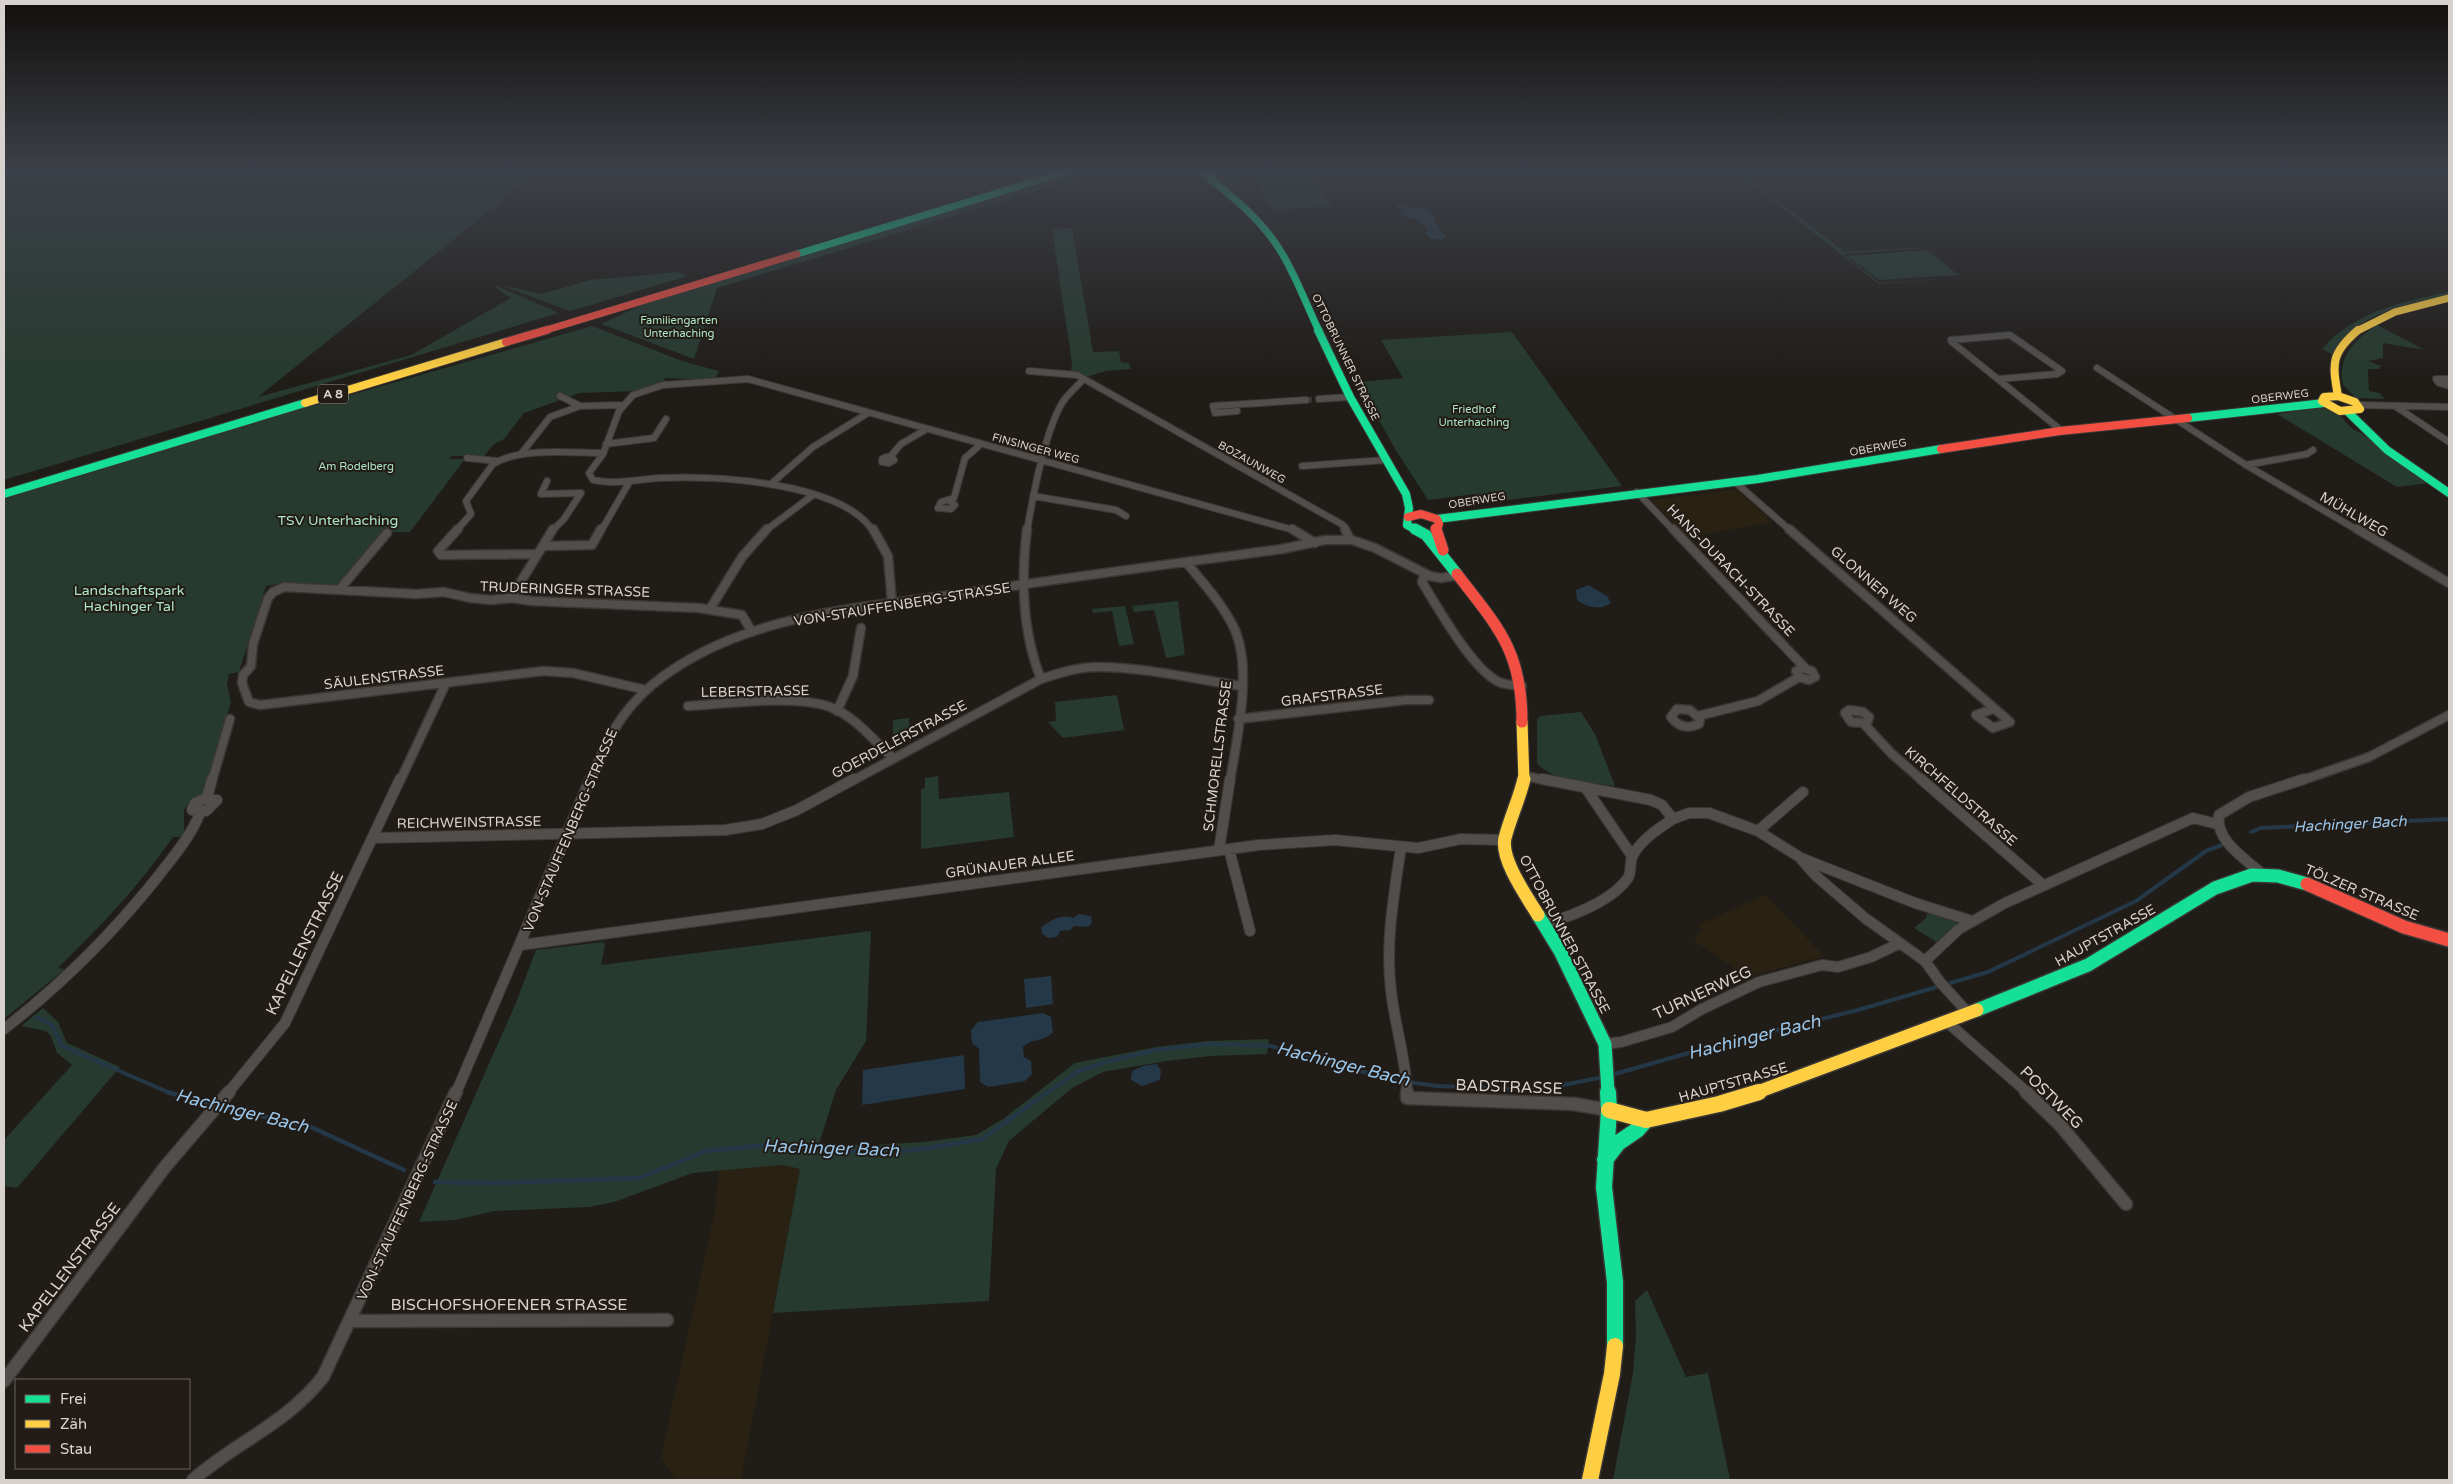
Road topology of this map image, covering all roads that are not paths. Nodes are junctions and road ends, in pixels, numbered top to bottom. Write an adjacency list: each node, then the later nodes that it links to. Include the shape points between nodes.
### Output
1 (831, 240): 5 (main road, A 8)
2 (838, 240): 5 (main road, A 8)
3 (1273, 240): 16 (main road, OTTOBRUNNER STRASSE, via 1283,254)
4 (2449, 298): 15 (main road, via 2384,316 2352,335 2339,352 2334,366 2333,378)
5 (590, 314): 6 (main road, A 8)
6 (565, 321): 50 (main road, A 8); 53 (main road, A 8)
7 (2097, 368): 29 (street, MÜHLWEG)
8 (1029, 371): 12 (street, BOZAUNWEG, via 1070,373)
9 (748, 379): 20 (street, via 662,384 632,396); 27 (street, FINSINGER WEG)
10 (1998, 379): 10 (street, via 1951,340 2010,335 2062,371); 31 (street)
11 (2449, 379): 13 (street, via 2436,379)
12 (1083, 380): 42 (street, via 1060,407); 63 (street, BOZAUNWEG, via 1343,525)
13 (2449, 386)
14 (560, 396): 22 (street)
15 (2338, 396): 19 (main road, via 2324,397); 21 (main road)
16 (1350, 397): 17 (street); 40 (main road, OTTOBRUNNER STRASSE)
17 (1320, 399)
18 (1306, 400): 23 (street)
19 (2324, 403): 26 (main road); 29 (main road, OBERWEG, via 2273,411)
20 (623, 405): 22 (street); 33 (street, via 611,423)
21 (2359, 405): 24 (street); 26 (main road, via 2359,410)
22 (580, 406): 37 (street, via 550,417)
23 (1236, 406)
24 (2394, 406): 25 (street); 32 (street)
25 (2449, 407)
26 (2347, 411): 52 (main road, via 2387,450)
27 (868, 413): 30 (street, FINSINGER WEG); 48 (street, via 813,447)
28 (666, 419): 33 (street, via 654,438)
29 (2174, 419): 31 (main road, OBERWEG); 43 (street, MÜHLWEG)
30 (925, 430): 34 (street, FINSINGER WEG); 38 (street, via 901,444)
31 (2062, 431): 47 (main road, OBERWEG)
32 (2449, 442)
33 (606, 444): 36 (street)
34 (980, 445): 42 (street, FINSINGER WEG); 57 (street, via 966,458 954,498)
35 (2313, 450): 43 (street, via 2307,454)
36 (603, 453): 37 (street); 49 (street, via 589,473)
37 (521, 454): 41 (street)
38 (890, 457)
39 (467, 458): 41 (street)
40 (1386, 460): 44 (street); 54 (main road, OTTOBRUNNER STRASSE)
41 (498, 461): 66 (street, via 466,501 468,518 438,551 441,555)
42 (1041, 461): 56 (street); 64 (street, FINSINGER WEG, via 1298,531)
43 (2246, 465): 71 (street, MÜHLWEG)
44 (1302, 466)
45 (547, 481): 49 (street, via 541,494)
46 (630, 481): 48 (street, via 726,478); 49 (street); 65 (street, via 592,545)
47 (1735, 482): 51 (main road, OBERWEG); 89 (street, GLONNER WEG)
48 (772, 483): 55 (street)
49 (587, 486): 65 (street)
50 (4, 487)
51 (1637, 492): 60 (main road, OBERWEG, via 1525,505); 80 (street, HANS-DURACH-STRASSE)
52 (2449, 493)
53 (4, 494)
54 (1406, 494): 59 (main road, OTTOBRUNNER STRASSE, via 1410,508); 60 (main road, OTTOBRUNNER STRASSE)
55 (813, 495): 76 (street, via 845,509 875,533 886,549); 77 (street, via 750,544)
56 (1033, 496): 58 (street, via 1116,510); 72 (street)
57 (950, 501)
58 (1126, 516)
59 (1408, 518): 60 (main road, via 1415,514); 61 (main road, OTTOBRUNNER STRASSE, via 1407,525)
60 (1433, 521): 61 (main road, via 1428,532); 67 (main road, OTTOBRUNNER STRASSE)
61 (1417, 531): 67 (main road, OTTOBRUNNER STRASSE, via 1426,535)
62 (387, 533): 74 (street)
63 (1350, 540): 64 (street, VON-STAUFFENBERG-STRASSE); 69 (street, via 1384,552)
64 (1315, 543): 68 (street, VON-STAUFFENBERG-STRASSE)
65 (543, 546): 66 (street)
66 (536, 554): 75 (street)
67 (1446, 557): 70 (main road, OTTOBRUNNER STRASSE)
68 (1186, 562): 72 (street, VON-STAUFFENBERG-STRASSE); 84 (street, SCHMORELLSTRASSE, via 1221,605 1235,630 1241,656)
69 (1425, 574): 70 (street, via 1441,578); 85 (street, via 1422,582 1433,601 1483,668 1498,682)
70 (1459, 576): 85 (main road, OTTOBRUNNER STRASSE, via 1497,629 1514,660)
71 (2449, 583)
72 (1024, 584): 76 (street, VON-STAUFFENBERG-STRASSE); 82 (street, via 1028,633)
73 (279, 589): 74 (street, TRUDERINGER STRASSE, via 292,586); 83 (street, SÄULENSTRASSE, via 268,598 253,644 251,666 243,675 242,683 253,705)
74 (339, 590): 75 (street, TRUDERINGER STRASSE, via 416,594 444,592 491,600)
75 (511, 598): 77 (street, TRUDERINGER STRASSE)
76 (892, 603): 79 (street, VON-STAUFFENBERG-STRASSE)
77 (710, 609): 79 (street, TRUDERINGER STRASSE, via 742,615)
78 (861, 628): 90 (street, via 857,638 856,662)
79 (752, 632): 86 (street, VON-STAUFFENBERG-STRASSE, via 692,658)
80 (1805, 668): 81 (street, via 1797,669); 81 (street, via 1815,677 1808,680)
81 (1799, 677): 92 (street, via 1758,701)
82 (1041, 679): 84 (street, GOERDELERSTRASSE, via 1078,668 1096,667); 96 (street, GOERDELERSTRASSE)
83 (446, 683): 86 (street, SÄULENSTRASSE, via 560,671); 104 (street, KAPELLENSTRASSE)
84 (1241, 686): 94 (street, SCHMORELLSTRASSE)
85 (1522, 686): 97 (main road, OTTOBRUNNER STRASSE)
86 (646, 690): 103 (street, VON-STAUFFENBERG-STRASSE, via 630,705 609,734)
87 (1429, 700): 94 (street, GRAFSTRASSE)
88 (688, 706): 90 (street, LEBERSTRASSE, via 796,702 820,704)
89 (1993, 709)
90 (837, 711): 96 (street, LEBERSTRASSE, via 847,716)
91 (2449, 715): 101 (street, via 2357,762 2242,799 2219,815)
92 (1698, 716)
93 (230, 718): 121 (street, via 207,798 192,807 195,812 200,812 196,824 168,863 123,920 75,969)
94 (1238, 719): 107 (street, SCHMORELLSTRASSE)
95 (1864, 724): 111 (street, KIRCHFELDSTRASSE, via 1892,754)
96 (894, 758): 103 (street, GOERDELERSTRASSE, via 797,810 762,824 676,833)
97 (1525, 776): 98 (street); 105 (main road, OTTOBRUNNER STRASSE)
98 (1585, 787): 100 (street, via 1651,800 1662,805); 108 (street)
99 (1803, 792): 102 (street)
100 (1673, 819): 102 (street, via 1689,813 1709,813); 108 (street)
101 (2217, 824): 110 (street, via 2222,836); 111 (street, via 2193,818)
102 (1758, 831): 109 (street)
103 (567, 834): 104 (street, REICHWEINSTRASSE); 116 (street, VON-STAUFFENBERG-STRASSE)
104 (372, 838): 123 (street, KAPELLENSTRASSE, via 285,1023)
105 (1504, 840): 106 (street, GRÜNAUER ALLEE, via 1470,839 1418,848); 113 (main road, OTTOBRUNNER STRASSE, via 1509,864)
106 (1401, 847): 107 (street, GRÜNAUER ALLEE, via 1307,840); 124 (street, BADSTRASSE, via 1390,929 1390,962 1391,992 1408,1077 1407,1094 1574,1104)
107 (1224, 849): 114 (street); 116 (street, GRÜNAUER ALLEE)
108 (1632, 856): 113 (street, via 1628,876 1620,885 1594,904)
109 (1801, 858): 112 (street, via 1915,903); 117 (street, via 1837,895)
110 (2262, 874): 115 (main road, TÖLZER STRASSE, via 2308,884 2404,927); 119 (main road, HAUPTSTRASSE, via 2228,882 2088,965)
111 (2043, 885): 112 (street)
112 (1972, 921): 118 (street)
113 (1544, 924): 122 (main road, OTTOBRUNNER STRASSE, via 1575,978)
114 (1250, 931)
115 (2449, 940)
116 (521, 944): 129 (street, VON-STAUFFENBERG-STRASSE)
117 (1898, 944): 118 (street); 122 (street, TURNERWEG, via 1838,967 1822,965 1759,982 1672,1027)
118 (1925, 961): 119 (street)
119 (1969, 1014): 120 (main road, HAUPTSTRASSE)
120 (1947, 1022): 125 (main road, HAUPTSTRASSE, via 1763,1092); 127 (street, POSTWEG, via 2055,1120)
121 (4, 1029)
122 (1605, 1044): 124 (main road, OTTOBRUNNER STRASSE)
123 (216, 1105): 130 (street, KAPELLENSTRASSE)
124 (1610, 1110): 125 (main road, HAUPTSTRASSE); 126 (main road)
125 (1646, 1120): 126 (main road, HAUPTSTRASSE, via 1618,1143)
126 (1604, 1161): 132 (main road, via 1616,1291 1616,1333 1612,1374)
127 (2126, 1204)
128 (667, 1320): 129 (street, BISCHOFSHOFENER STRASSE)
129 (351, 1321): 131 (street, VON-STAUFFENBERG-STRASSE, via 323,1378 310,1396 271,1428 222,1456)
130 (4, 1381)
131 (192, 1480)
132 (1590, 1480)

